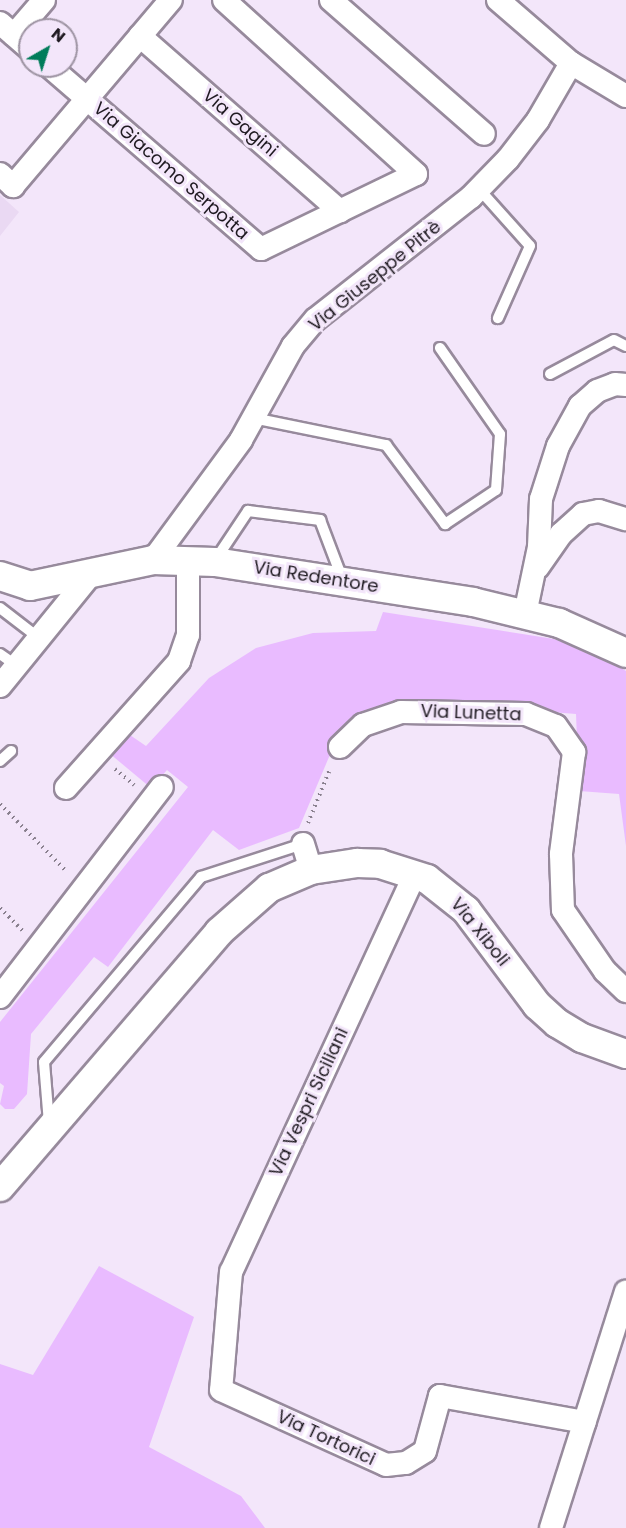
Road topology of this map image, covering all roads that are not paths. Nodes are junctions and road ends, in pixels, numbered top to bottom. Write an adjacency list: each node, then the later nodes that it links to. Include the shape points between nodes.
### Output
1 (44, 0): 6 (street)
2 (171, 0): 7 (street)
3 (224, 0): 15 (street, Via Giacomo Serpotta, via 416,174)
4 (331, 0): 12 (street)
5 (498, 0): 8 (street)
6 (15, 36)
7 (140, 36): 11 (street); 15 (street, Via Gagini)
8 (570, 63): 10 (street); 14 (street, Via Giuseppe Pitrè, via 525,138)
9 (62, 78): 11 (street)
10 (626, 96)
11 (86, 99): 13 (street); 15 (street, Via Giacomo Serpotta, via 261,249)
12 (484, 135)
13 (7, 180)
14 (479, 189): 16 (lane, via 530,246); 21 (street, Via Giuseppe Pitrè, via 316,319 294,346)
15 (340, 211)
16 (498, 318)
17 (626, 346): 19 (lane, via 614,340)
18 (440, 348): 21 (lane, via 500,434 496,490 445,524 386,445)
19 (550, 374)
20 (626, 385): 25 (street, via 615,384 597,391 580,406 558,446 541,499)
21 (253, 418): 23 (street, Via Giuseppe Pitrè, via 226,463)
22 (626, 519): 25 (street, via 599,511 584,514 561,534)
23 (153, 560): 24 (street, Via Redentore); 26 (street, Via Redentore)
24 (201, 560): 28 (street, Via Redentore); 28 (lane, via 248,511 320,520); 38 (street, via 188,635 179,661)
25 (535, 570): 30 (street)
26 (91, 574): 27 (street, Via Redentore, via 30,586); 31 (street)
27 (0, 576)
28 (343, 581): 30 (street, Via Redentore)
29 (0, 608): 31 (lane)
30 (525, 614): 32 (street, Via Redentore, via 559,623)
31 (39, 638): 33 (street)
32 (626, 653)
33 (8, 660): 34 (street)
34 (0, 686)
35 (340, 747): 42 (street, Via Lunetta, via 363,725 401,712 526,714 556,726 574,752 561,854 563,910 605,970)
36 (11, 751): 37 (lane)
37 (0, 761)
38 (66, 788)
39 (157, 793): 43 (street)
40 (307, 857): 41 (street, Via Xiboli); 45 (street, via 219,932); 45 (lane, via 201,877 44,1062)
41 (416, 874): 44 (street, Via Xiboli, via 448,893 466,910 537,1005 557,1023 582,1038); 48 (street, Via Vespri Siciliani, via 231,1272)
42 (626, 991)
43 (0, 997)
44 (626, 1054)
45 (49, 1130): 46 (street)
46 (0, 1187)
47 (626, 1292): 49 (street)
48 (225, 1336): 49 (street, Via Tortorici, via 221,1390 386,1465 406,1463 425,1451 440,1396)
49 (585, 1422): 50 (street)
50 (551, 1528)

